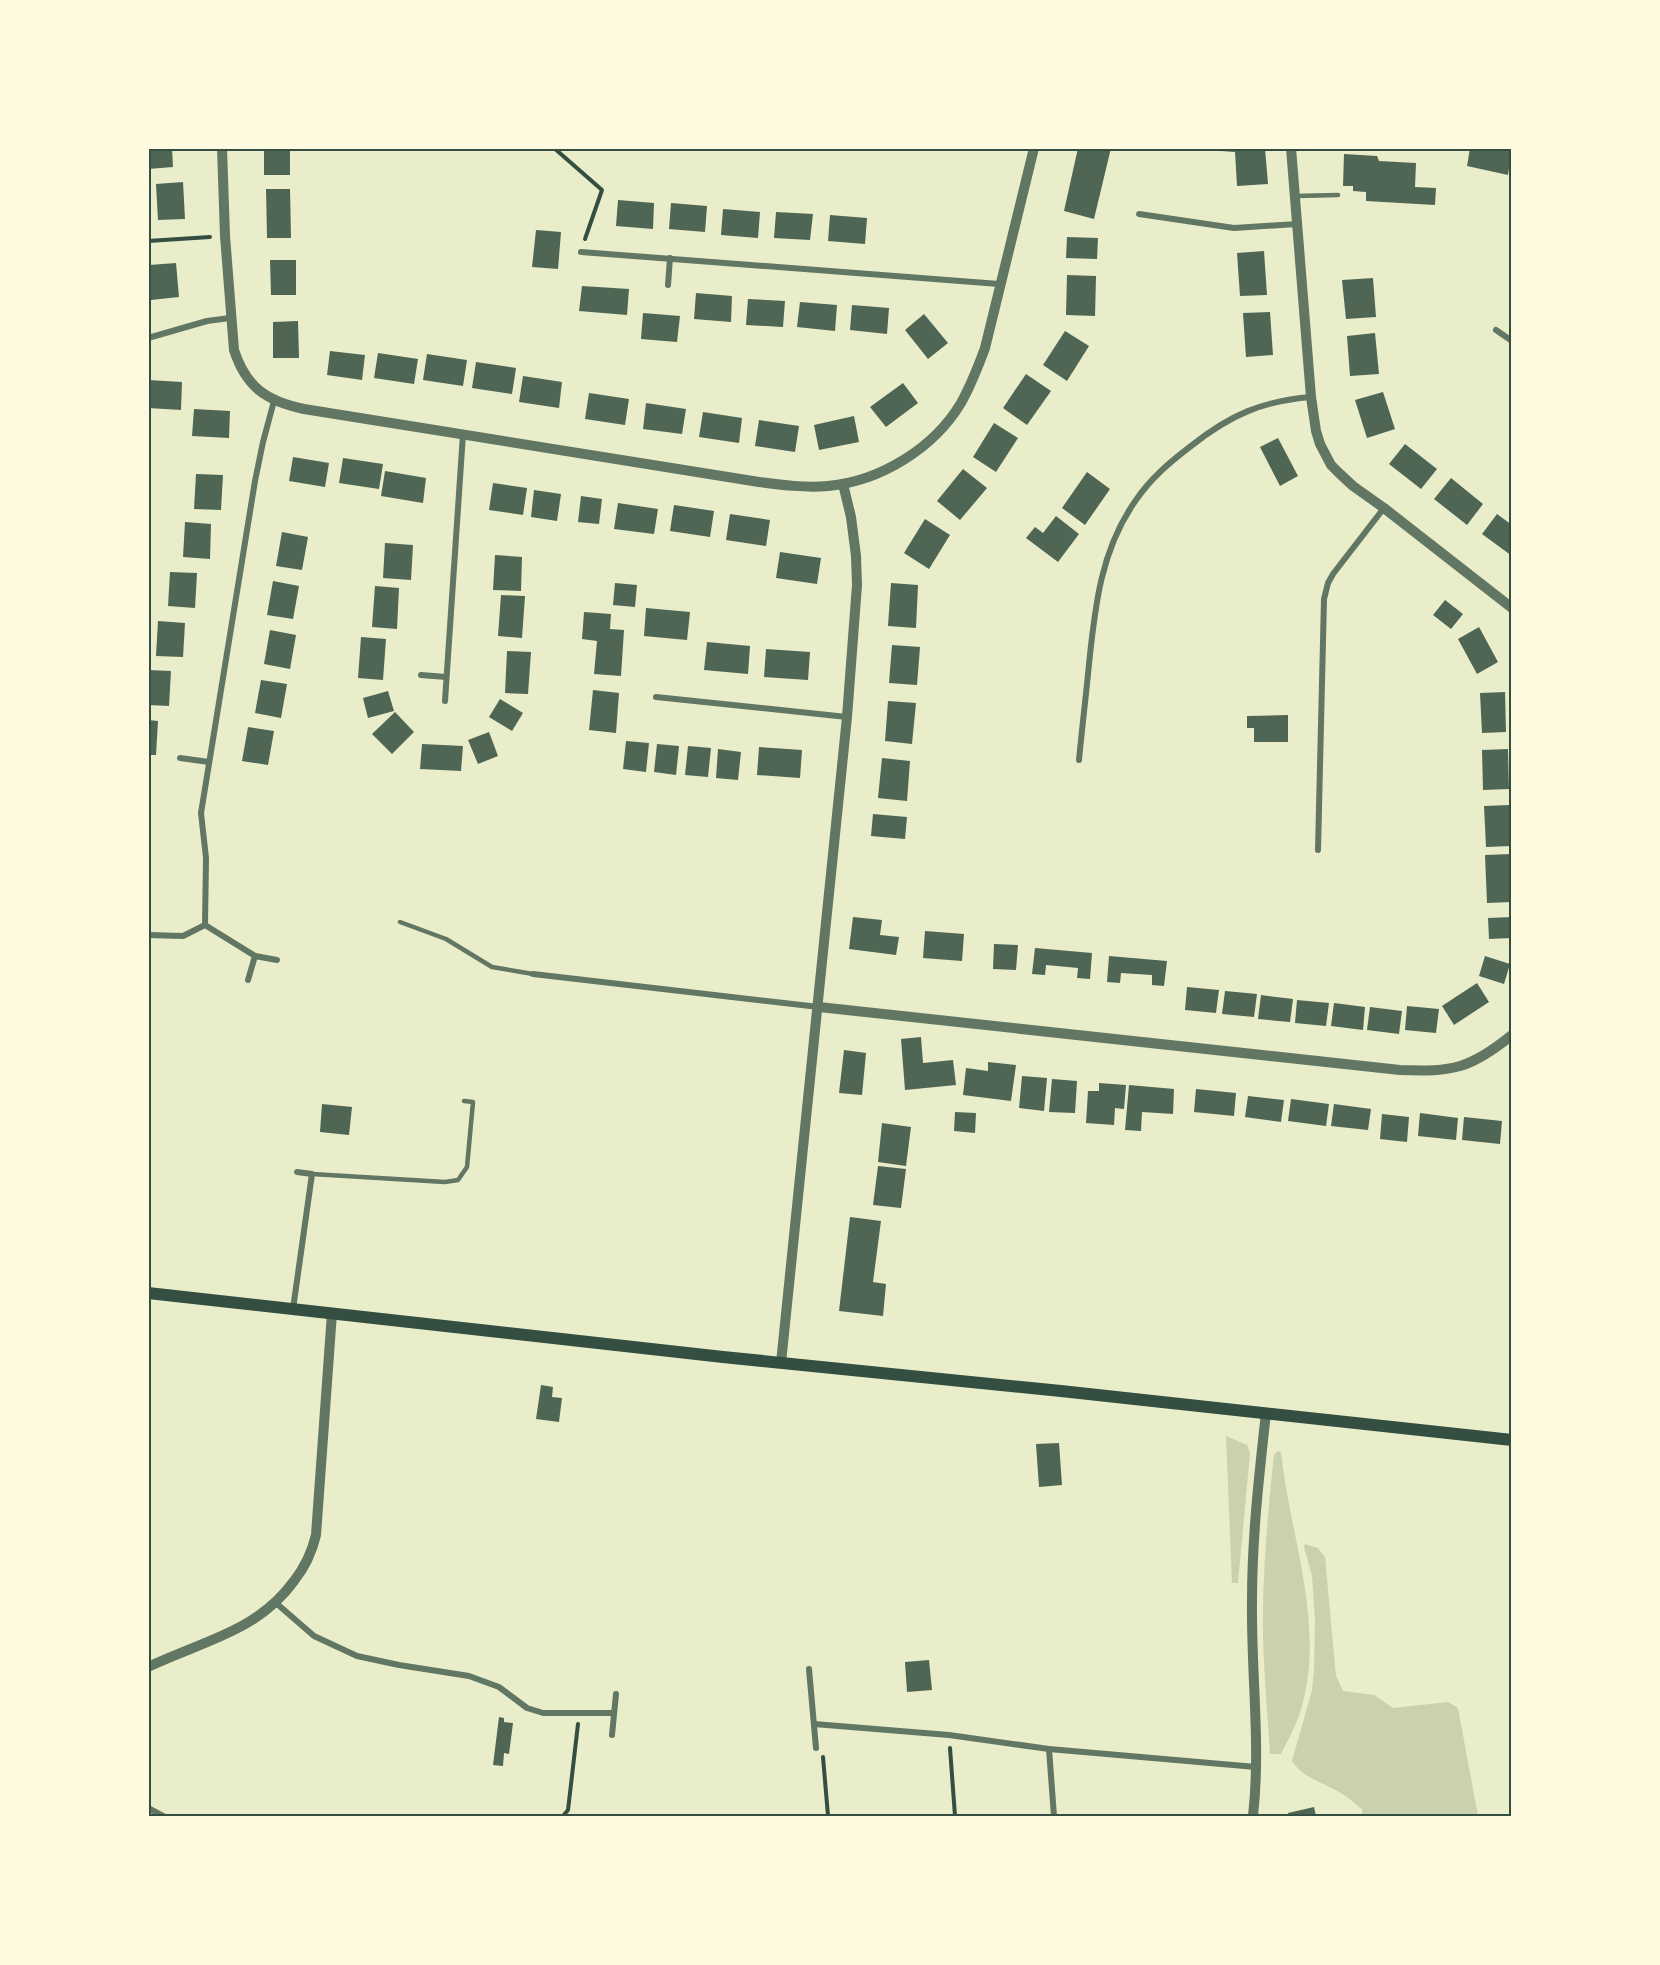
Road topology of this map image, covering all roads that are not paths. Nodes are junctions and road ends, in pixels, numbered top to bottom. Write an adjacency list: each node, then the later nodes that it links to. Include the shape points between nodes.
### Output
1 (222, 148): 12 (street)
2 (1034, 148): 10 (street)
3 (1291, 148): 5 (street)
4 (1338, 195): 5 (lane)
5 (1295, 196): 7 (street)
6 (1139, 214): 7 (street, via 1233,228)
7 (1297, 224): 16 (street)
8 (581, 252): 9 (street)
9 (670, 258): 10 (street); 11 (street)
10 (999, 284): 19 (street, via 975,378 946,423 921,449 895,465)
11 (668, 285)
12 (230, 318): 14 (street); 17 (street, via 237,360 255,388)
13 (1496, 330): 15 (street)
14 (148, 338)
15 (1512, 341)
16 (1311, 397): 20 (street, via 1316,431 1331,465); 28 (street, via 1278,400 1220,425 1162,470 1136,499 1111,547 1100,580)
17 (274, 401): 18 (street); 29 (street, via 255,480)
18 (463, 434): 19 (street, via 794,487); 23 (street)
19 (843, 484): 26 (street, via 851,517 857,585)
20 (1384, 508): 21 (street); 30 (street, via 1333,574 1324,599)
21 (1512, 608)
22 (421, 675): 23 (street)
23 (446, 677): 25 (street)
24 (656, 697): 26 (street)
25 (445, 701)
26 (847, 717): 38 (street)
27 (180, 758): 29 (street)
28 (1079, 760)
29 (209, 762): 32 (street, via 201,813 206,858)
30 (1318, 850)
31 (400, 922): 36 (lane, via 446,939 492,967)
32 (205, 925): 33 (street, via 183,936); 34 (street)
33 (148, 935)
34 (255, 956): 35 (street); 37 (street)
35 (278, 960)
36 (533, 974): 38 (street)
37 (248, 980)
38 (819, 1007): 39 (street, via 1400,1071 1450,1070 1473,1062); 46 (street)
39 (1512, 1035)
40 (464, 1101): 42 (lane, via 473,1102 467,1167 458,1180)
41 (297, 1172): 42 (street)
42 (312, 1174): 44 (street)
43 (148, 1293): 44 (main road)
44 (293, 1309): 45 (main road)
45 (332, 1312): 46 (main road); 49 (street, via 316,1535 308,1560)
46 (782, 1362): 47 (main road)
47 (1266, 1413): 48 (main road); 58 (street, via 1252,1574)
48 (1512, 1440)
49 (276, 1603): 50 (street, via 236,1631); 53 (street, via 314,1636 357,1656 469,1676 499,1688 526,1708 543,1713)
50 (148, 1667)
51 (809, 1669): 54 (street)
52 (616, 1694): 53 (street)
53 (614, 1713): 55 (street)
54 (814, 1724): 56 (street); 57 (street, via 949,1735)
55 (612, 1735)
56 (816, 1748)
57 (1049, 1749): 58 (street); 61 (street)
58 (1256, 1767): 62 (street)
59 (148, 1808): 60 (street)
60 (163, 1816)
61 (1054, 1816)
62 (1253, 1816)

